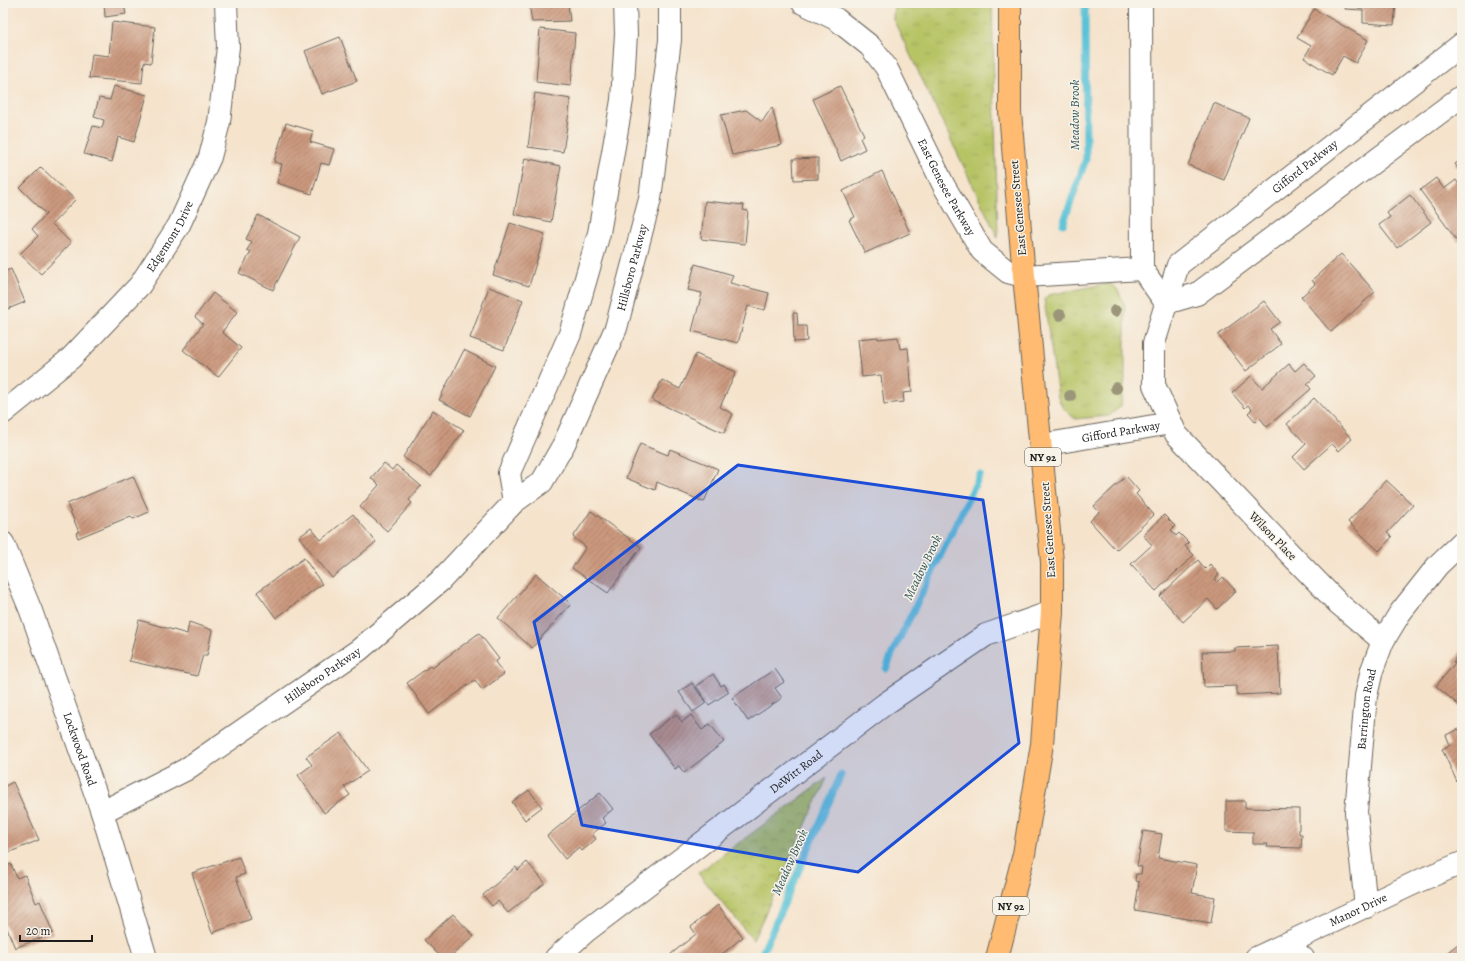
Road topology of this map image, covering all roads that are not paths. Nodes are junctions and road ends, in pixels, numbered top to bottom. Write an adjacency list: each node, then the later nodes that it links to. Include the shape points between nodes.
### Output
1 (226, 3): 12 (street, Edgemont Drive, via 228,47 219,122 210,157 179,226 140,285 71,358)
2 (625, 3): 15 (street, via 622,100 600,232 570,334 509,473)
3 (670, 3): 15 (street, Hillsboro Parkway, via 670,40 650,199 616,328 564,444 542,482)
4 (803, 3): 10 (street, East Genesee Parkway, via 836,19 870,46 886,67 944,186 982,251 1008,272)
5 (1010, 3): 10 (main road, East Genesee Street / NY 92, via 1010,112)
6 (1141, 3): 9 (street)
7 (1462, 44): 11 (street, Gifford Parkway, via 1178,265)
8 (1462, 96): 11 (street, via 1197,294)
9 (1142, 269): 10 (street, East Genesee Parkway); 11 (street)
10 (1024, 276): 14 (main road, East Genesee Street / NY 92)
11 (1166, 303): 13 (street, Gifford Parkway, via 1154,343 1154,385)
12 (3, 413)
13 (1171, 423): 14 (street, Gifford Parkway); 19 (street, Wilson Place, via 1176,434 1293,557 1338,603)
14 (1042, 446): 18 (main road, East Genesee Street / NY 92, via 1052,562)
15 (514, 502): 20 (street, Hillsboro Parkway, via 440,581 359,650 185,770)
16 (1462, 542): 19 (street, Barrington Road, via 1438,565 1400,613)
17 (3, 543): 20 (street, Lockwood Road, via 31,611)
18 (1052, 612): 25 (street, DeWitt Road, via 986,635 885,704 585,932); 26 (main road, East Genesee Street / NY 92, via 1040,751 1024,854)
19 (1383, 641): 22 (street, Barrington Road, via 1366,696 1356,812)
20 (102, 812): 24 (street, Lockwood Road)
21 (1462, 863): 22 (street, Manor Drive)
22 (1366, 906): 23 (street, Manor Drive)
23 (1286, 945): 27 (street, Manor Drive); 28 (street)
24 (146, 958)
25 (556, 958)
26 (997, 958)
27 (1256, 958)
28 (1303, 958)

